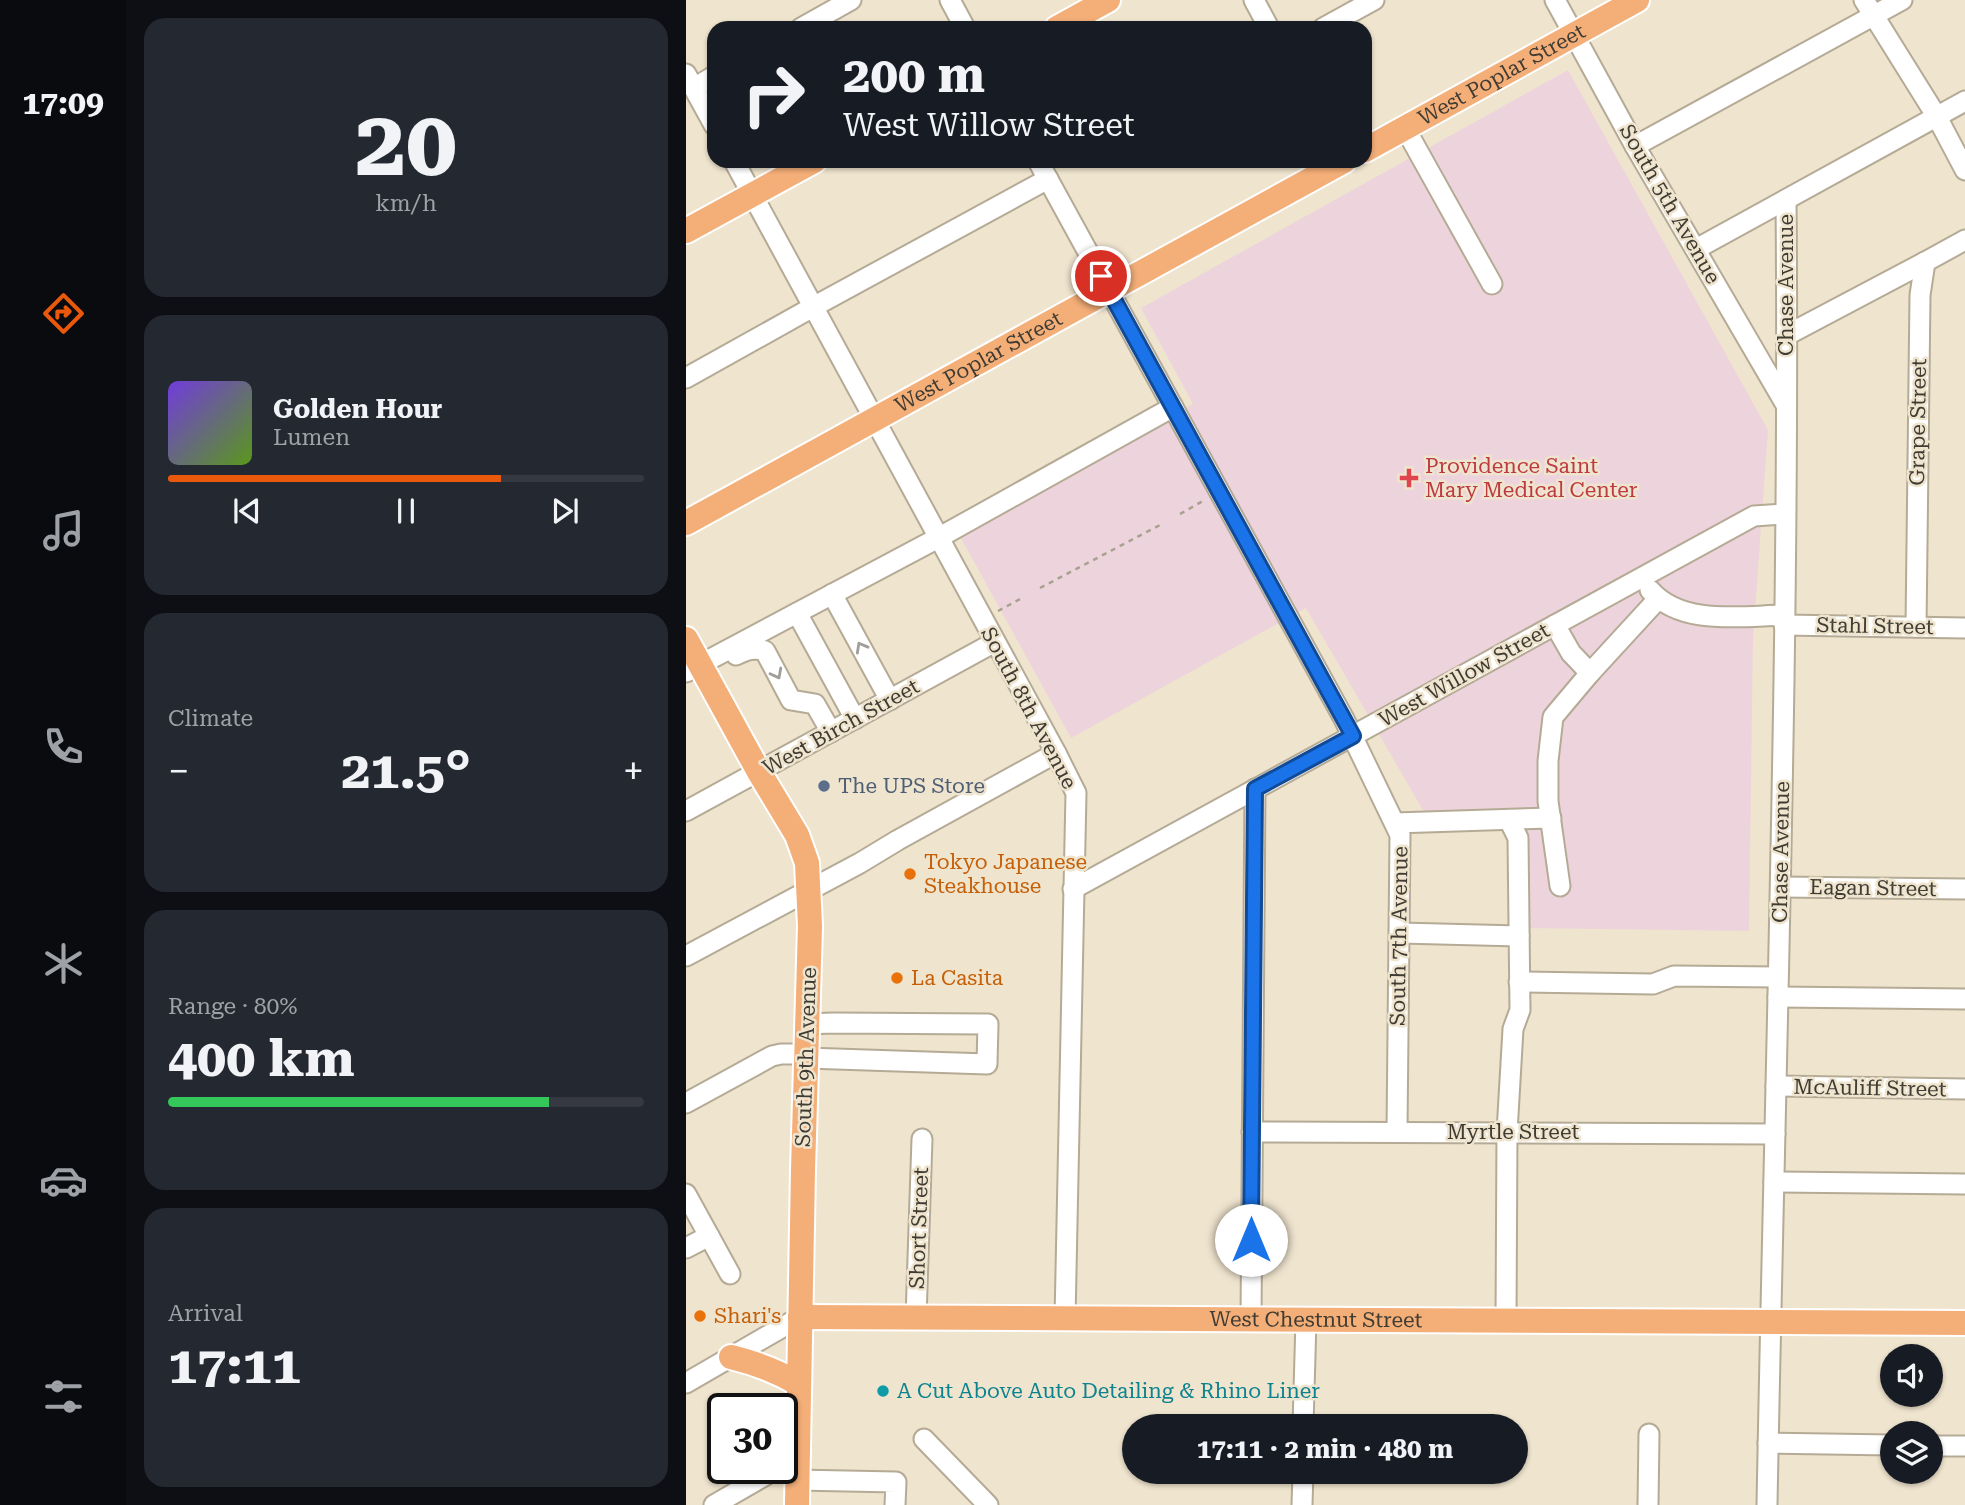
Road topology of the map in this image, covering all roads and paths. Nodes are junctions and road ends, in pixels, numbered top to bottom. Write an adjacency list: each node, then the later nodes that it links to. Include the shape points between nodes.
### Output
1 (851, 0): 10 (street)
2 (950, 0): 11 (street)
3 (1108, 0): 12 (main road)
4 (1254, 0): 13 (street)
5 (1374, 0): 14 (street)
6 (1555, 0): 15 (street, South 5th Avenue)
7 (1637, 0): 15 (main road, West Poplar Street)
8 (1902, 0): 9 (street)
9 (1869, 8): 19 (street); 22 (street)
10 (814, 21)
11 (961, 21)
12 (1070, 21)
13 (1265, 21)
14 (1336, 21)
15 (1574, 34): 20 (main road, West Poplar Street); 22 (street, South 5th Avenue)
16 (690, 81): 18 (street)
17 (1965, 101): 19 (street)
18 (707, 112)
19 (1937, 117): 27 (street); 30 (street)
20 (1405, 128): 21 (main road, West Poplar Street); 35 (street)
21 (1372, 146)
22 (1635, 146): 33 (street, South 5th Avenue)
23 (738, 168): 29 (street, South 8th Avenue)
24 (801, 168): 29 (main road)
25 (1042, 168): 28 (street, South 7th Avenue)
26 (1329, 168): 36 (main road, West Poplar Street)
27 (1965, 170)
28 (1048, 179): 36 (street, South 7th Avenue); 37 (street)
29 (752, 195): 31 (main road); 37 (street, South 8th Avenue)
30 (1786, 200): 33 (street); 38 (street, Chase Avenue)
31 (686, 231)
32 (1965, 240): 34 (street)
33 (1696, 249): 40 (street, South 5th Avenue)
34 (1925, 262): 38 (street); 58 (street, Grape Street, via 1920,295)
35 (1492, 284)
36 (1109, 290): 41 (street, South 7th Avenue); 42 (main road, West Poplar Street)
37 (813, 307): 39 (street); 42 (street, South 8th Avenue)
38 (1787, 335): 40 (street, Chase Avenue)
39 (686, 378)
40 (1787, 406): 45 (street, Chase Avenue)
41 (1173, 407): 48 (street); 67 (street, South 7th Avenue)
42 (874, 420): 46 (main road, West Poplar Street); 48 (street, South 8th Avenue)
43 (1203, 500): 44 (path)
44 (1180, 514)
45 (1785, 514): 49 (street, West Willow Street, via 1754,516); 56 (street, Chase Avenue)
46 (686, 523)
47 (1160, 525): 50 (path)
48 (939, 538): 51 (street); 61 (street, South 8th Avenue)
49 (1640, 578): 53 (street); 57 (street, West Willow Street)
50 (1040, 588)
51 (832, 594): 55 (street); 64 (street, one-way to 51)
52 (1022, 597): 54 (path)
53 (1658, 599): 56 (street, Stahl Street, via 1680,611); 63 (street)
54 (999, 611)
55 (797, 613): 62 (street); 65 (street)
56 (1784, 620): 58 (street, Stahl Street); 76 (street, Chase Avenue)
57 (1555, 625): 63 (street, via 1571,653); 67 (street, West Willow Street)
58 (1916, 627): 59 (street, Stahl Street)
59 (1965, 628)
60 (686, 639): 62 (main road, South 9th Avenue)
61 (995, 642): 64 (street, West Birch Street); 68 (street, South 8th Avenue)
62 (697, 670): 66 (street, one-way to 66, via 745,650 765,651 791,700 815,704); 69 (main road, South 9th Avenue)
63 (1590, 673): 72 (street, via 1553,718 1548,761)
64 (890, 700): 65 (street, West Birch Street)
65 (855, 719): 66 (street, West Birch Street)
66 (831, 732): 69 (street, West Birch Street)
67 (1353, 736): 70 (street, West Willow Street); 74 (street, South 7th Avenue)
68 (1056, 754): 77 (street); 78 (street, South 8th Avenue, via 1076,793)
69 (759, 772): 71 (street, West Birch Street); 77 (main road, South 9th Avenue, via 797,835 807,863)
70 (1255, 789): 78 (street, West Willow Street); 92 (street)
71 (686, 811)
72 (1551, 818): 73 (street); 75 (street)
73 (1509, 820): 74 (street); 81 (street, via 1518,838)
74 (1395, 823): 80 (street, South 7th Avenue, via 1400,835)
75 (1560, 886)
76 (1780, 887): 79 (street, Eagan Street); 84 (street, Chase Avenue)
77 (809, 889): 82 (street); 86 (main road, South 9th Avenue)
78 (1073, 889): 104 (street, South 8th Avenue)
79 (1965, 889)
80 (1399, 933): 81 (street); 91 (street, South 7th Avenue)
81 (1519, 936): 83 (street)
82 (686, 957)
83 (1519, 982): 84 (street, via 1653,984 1674,976); 93 (street)
84 (1778, 987): 85 (street); 88 (street, Chase Avenue)
85 (1965, 999)
86 (806, 1024): 87 (main road, South 9th Avenue); 87 (street, via 988,1024 987,1064)
87 (806, 1056): 90 (street, via 772,1056); 102 (main road, South 9th Avenue)
88 (1776, 1086): 89 (street, McAuliff Street); 94 (street, Chase Avenue)
89 (1965, 1089)
90 (686, 1103)
91 (1397, 1131): 92 (street, Myrtle Street); 93 (street, Myrtle Street)
92 (1252, 1132): 105 (street)
93 (1507, 1132): 94 (street, Myrtle Street); 107 (street)
94 (1775, 1134): 96 (street, Chase Avenue)
95 (922, 1139): 103 (street, Short Street)
96 (1774, 1182): 97 (street); 108 (street, Chase Avenue)
97 (1965, 1184)
98 (686, 1194): 99 (street)
99 (709, 1236): 100 (street); 101 (street)
100 (686, 1248)
101 (730, 1274)
102 (800, 1317): 103 (main road, West Chestnut Street); 110 (street); 112 (main road, South 9th Avenue)
103 (916, 1318): 104 (main road, West Chestnut Street)
104 (1065, 1318): 105 (main road, West Chestnut Street)
105 (1251, 1320): 106 (main road, West Chestnut Street)
106 (1306, 1320): 107 (main road, West Chestnut Street); 114 (street)
107 (1506, 1321): 108 (main road, West Chestnut Street)
108 (1770, 1322): 109 (main road, West Chestnut Street); 117 (street, Chase Avenue)
109 (1965, 1323)
110 (731, 1357): 111 (street); 112 (main road, via 778,1371)
111 (686, 1382)
112 (799, 1384): 113 (main road, South 9th Avenue)
113 (798, 1393)
114 (1303, 1414)
115 (1649, 1434): 130 (street)
116 (924, 1439): 128 (street)
117 (1768, 1443): 118 (street); 131 (street, Chase Avenue)
118 (1880, 1445)
119 (1943, 1446): 120 (street)
120 (1965, 1446)
121 (798, 1469): 127 (street, via 895,1482)
122 (756, 1484): 125 (street)
123 (792, 1484): 126 (main road, South 9th Avenue)
124 (1303, 1484): 129 (street)
125 (714, 1505)
126 (797, 1505)
127 (895, 1505)
128 (988, 1505)
129 (1302, 1505)
130 (1648, 1505)
131 (1767, 1505)

